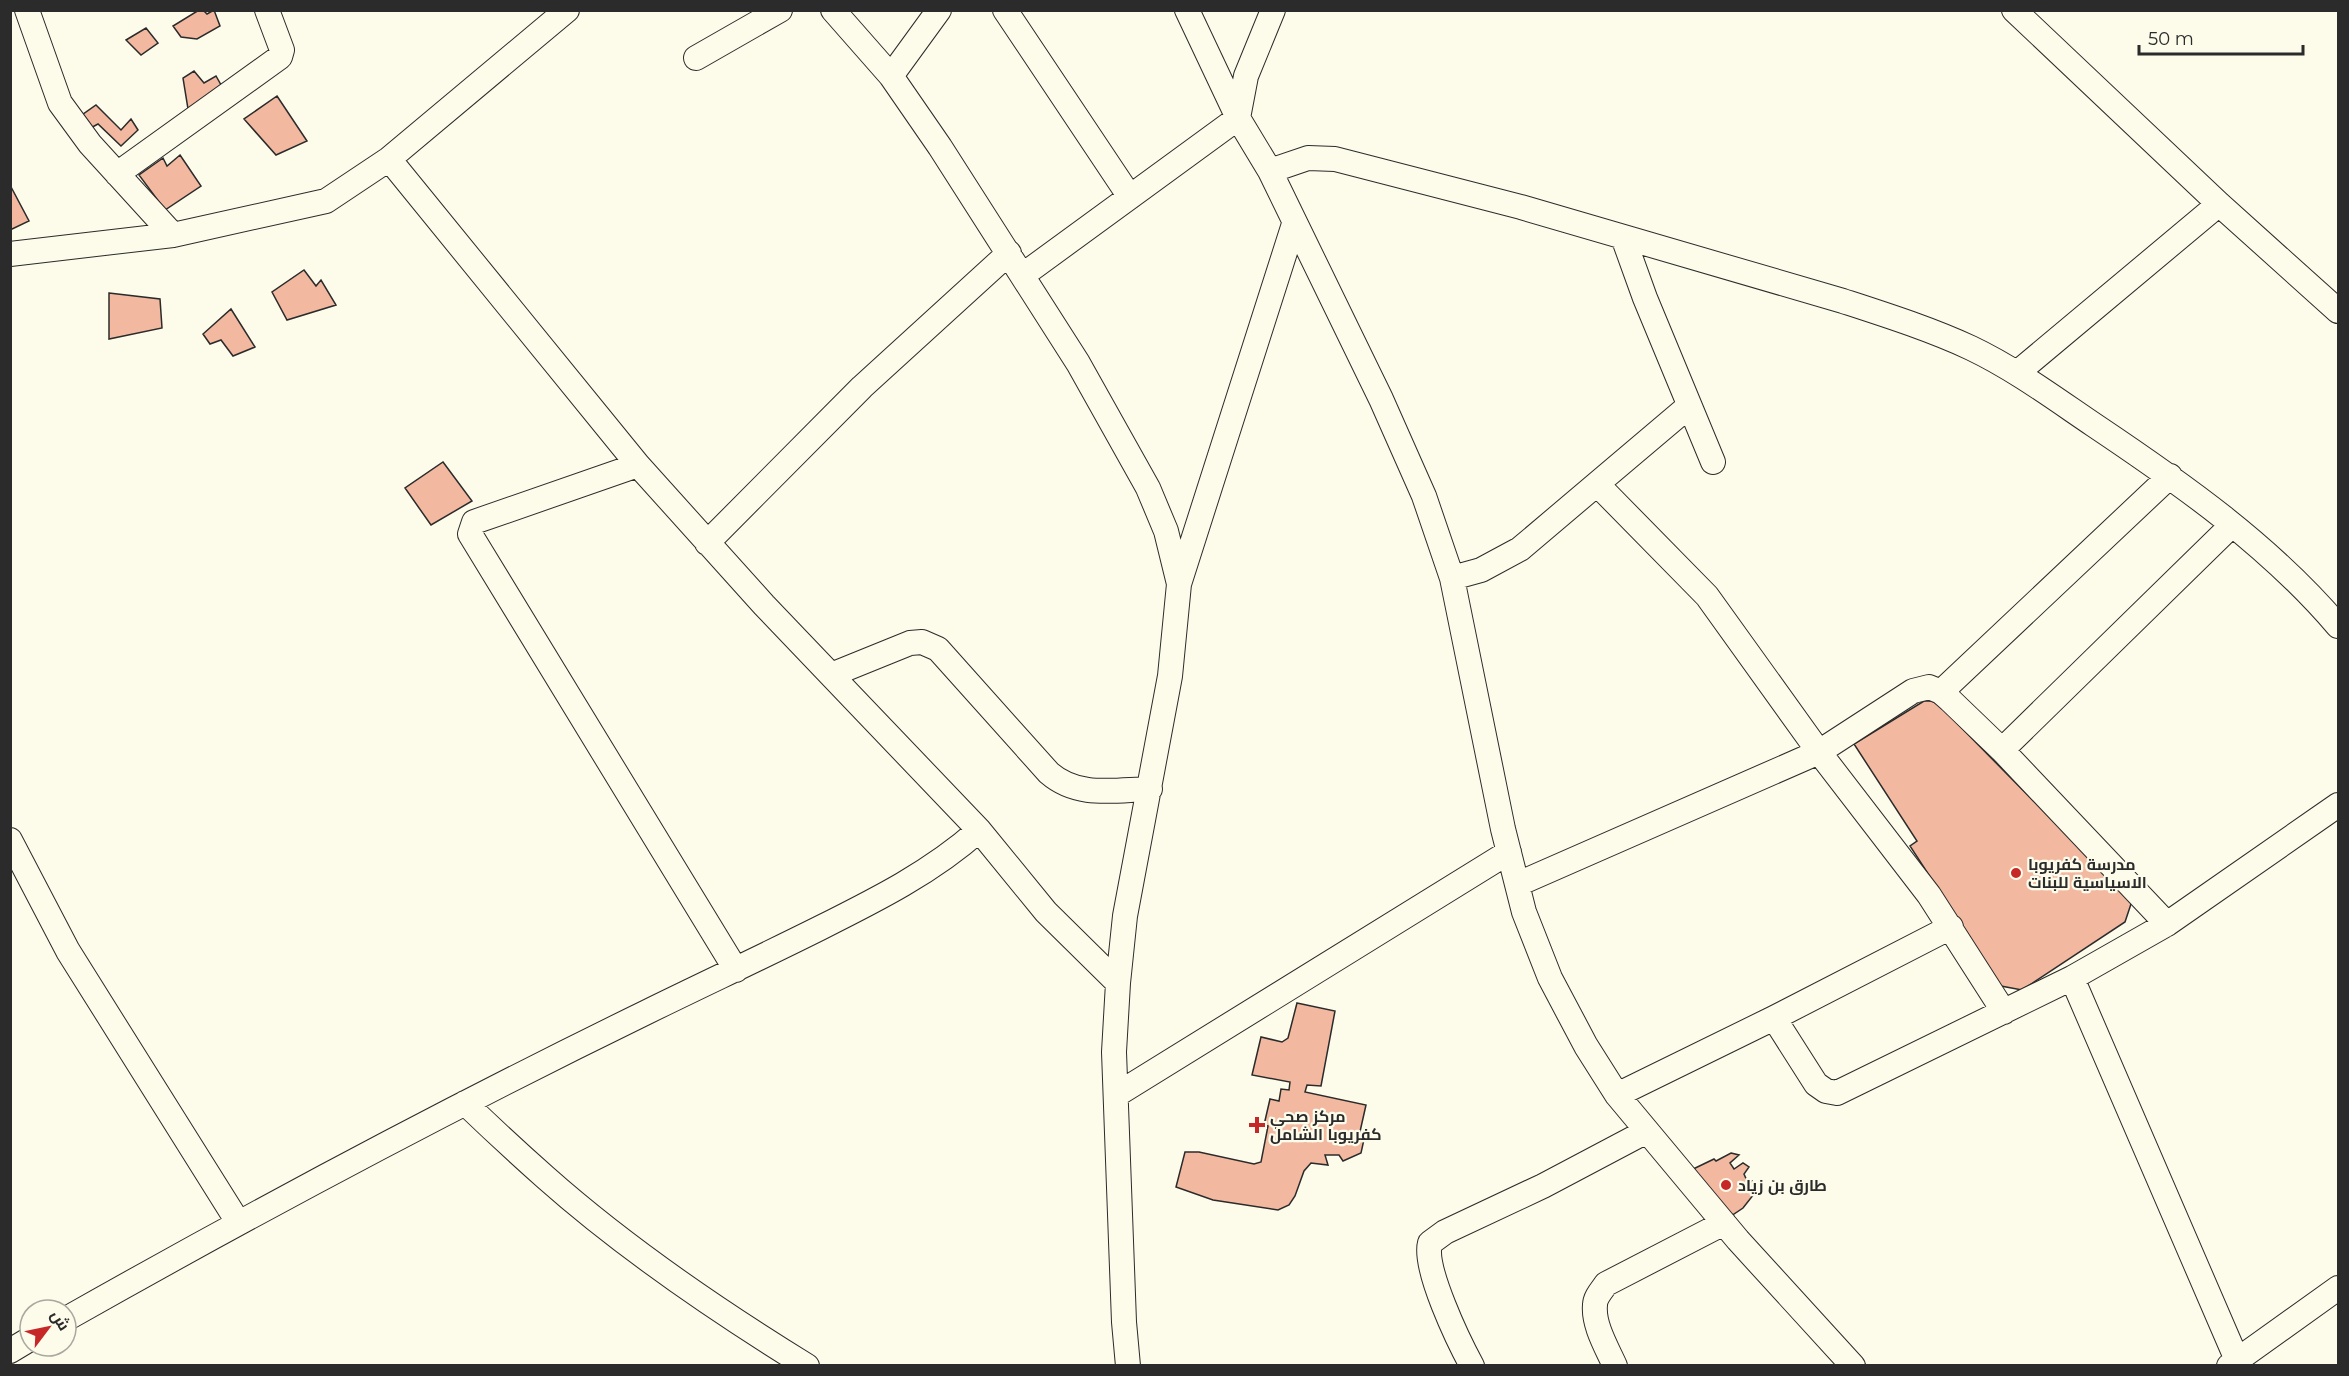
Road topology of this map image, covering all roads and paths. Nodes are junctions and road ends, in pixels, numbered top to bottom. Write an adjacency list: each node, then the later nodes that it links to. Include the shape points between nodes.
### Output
1 (27, 10): 16 (street, via 60,104)
2 (267, 10): 16 (street, via 282,50 280,57)
3 (567, 10): 14 (street)
4 (780, 10): 11 (street)
5 (833, 10): 12 (street)
6 (939, 10): 12 (street)
7 (1005, 10): 17 (street)
8 (1187, 10): 13 (street)
9 (1273, 10): 13 (street, via 1246,76)
10 (2014, 10): 18 (street)
11 (696, 58)
12 (891, 76): 22 (street)
13 (1238, 118): 15 (street); 17 (street)
14 (389, 159): 20 (street, via 321,203); 29 (street)
15 (1270, 171): 19 (street); 21 (street, via 1308,158 1335,159)
16 (117, 174): 20 (street)
17 (1130, 197): 24 (street)
18 (2219, 204): 25 (street); 26 (street)
19 (1294, 224): 34 (street, via 1405,450); 35 (street)
20 (173, 235): 23 (street)
21 (1623, 237): 26 (street, via 1889,316 1971,348); 27 (street)
22 (1009, 253): 24 (street); 33 (street, via 862,387)
23 (10, 254)
24 (1023, 275): 35 (street, via 1148,488 1166,531)
25 (2338, 311)
26 (2017, 373): 30 (street)
27 (1689, 406): 28 (street); 31 (street)
28 (1713, 462)
29 (638, 465): 33 (street); 49 (street, via 474,522 470,534)
30 (2170, 476): 32 (street); 38 (street)
31 (1597, 484): 34 (street, via 1520,549 1481,570); 40 (street, via 1707,596)
32 (2232, 525): 36 (street, via 2301,583); 39 (street)
33 (707, 543): 37 (street)
34 (1452, 578): 45 (street)
35 (1179, 584): 41 (street, via 1172,666)
36 (2338, 626)
37 (831, 675): 41 (street, via 910,643 922,642 938,648 1061,784 1080,790); 43 (street)
38 (1941, 692): 39 (street); 40 (street, via 1929,687 1913,691)
39 (2002, 750): 47 (street)
40 (1819, 752): 46 (street); 48 (street)
41 (1150, 789): 51 (street, via 1125,916)
42 (2338, 804): 47 (street)
43 (979, 830): 49 (street, via 913,880); 51 (street, via 1046,912)
44 (10, 840): 58 (street, via 68,951)
45 (1509, 852): 46 (street); 54 (street)
46 (1518, 884): 55 (street, via 1524,912 1550,978)
47 (2167, 924): 50 (street)
48 (1952, 927): 52 (street); 53 (street)
49 (736, 970): 56 (street)
50 (2072, 978): 52 (street); 62 (street)
51 (1118, 984): 54 (street)
52 (2004, 1012): 53 (street, via 1837,1093 1816,1084)
53 (1774, 1018): 55 (street)
54 (1116, 1095): 64 (street)
55 (1617, 1095): 57 (street)
56 (465, 1103): 58 (street); 63 (street, via 546,1178 633,1249 731,1319)
57 (1647, 1131): 59 (street); 65 (street, via 1430,1243 1428,1258)
58 (238, 1222): 61 (street)
59 (1724, 1223): 66 (street, via 1606,1284 1598,1294 1598,1326); 67 (street)
60 (2334, 1300): 62 (street)
61 (78, 1312)
62 (2233, 1363)
63 (807, 1365)
64 (1128, 1365)
65 (1472, 1365)
66 (1615, 1365)
67 (1853, 1365)

